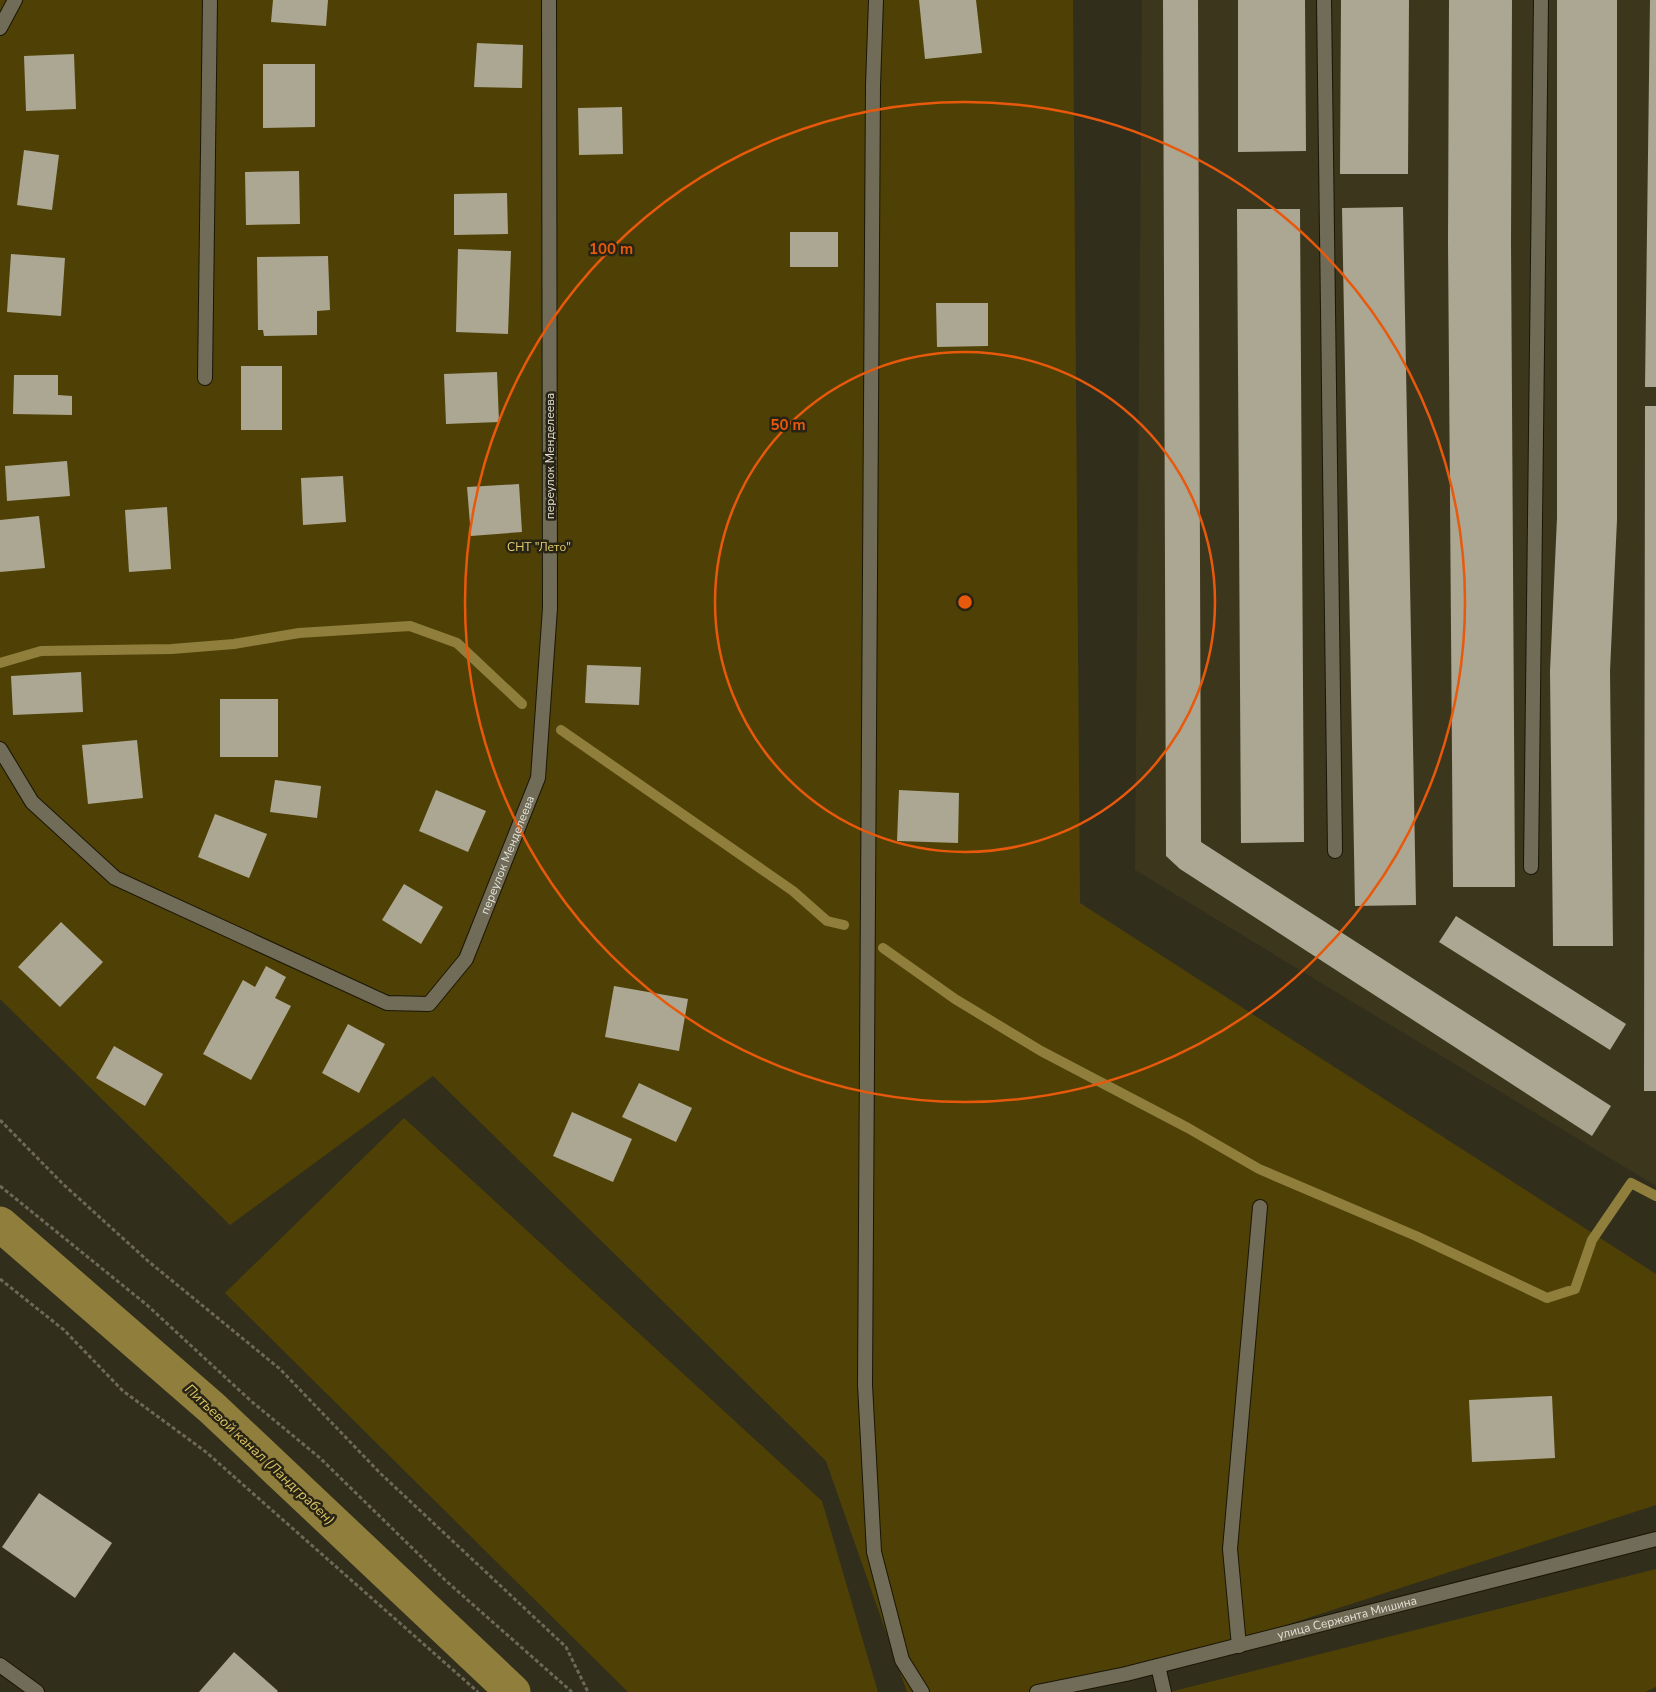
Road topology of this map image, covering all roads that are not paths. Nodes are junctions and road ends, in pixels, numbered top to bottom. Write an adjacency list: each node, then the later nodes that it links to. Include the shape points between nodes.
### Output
1 (15, 0): 7 (street)
2 (210, 0): 8 (street)
3 (548, 0): 9 (street, переулок Менделеева, via 550,608 538,778 466,959 429,1004 387,1003 115,878 32,802)
4 (876, 0): 18 (street, via 865,1385 874,1552 902,1660)
5 (1324, 0): 10 (street)
6 (1541, 0): 11 (street)
7 (0, 28)
8 (205, 378)
9 (0, 749)
10 (1335, 851)
11 (1531, 867)
12 (1260, 1207): 14 (street, via 1230,1549)
13 (1656, 1540): 14 (street, улица Сержанта Мишина)
14 (1239, 1646): 16 (street, улица Сержанта Мишина)
15 (0, 1665): 17 (street)
16 (1158, 1666): 19 (street, улица Сержанта Мишина); 20 (street)
17 (37, 1692)
18 (922, 1692)
19 (1037, 1692)
20 (1164, 1692)

